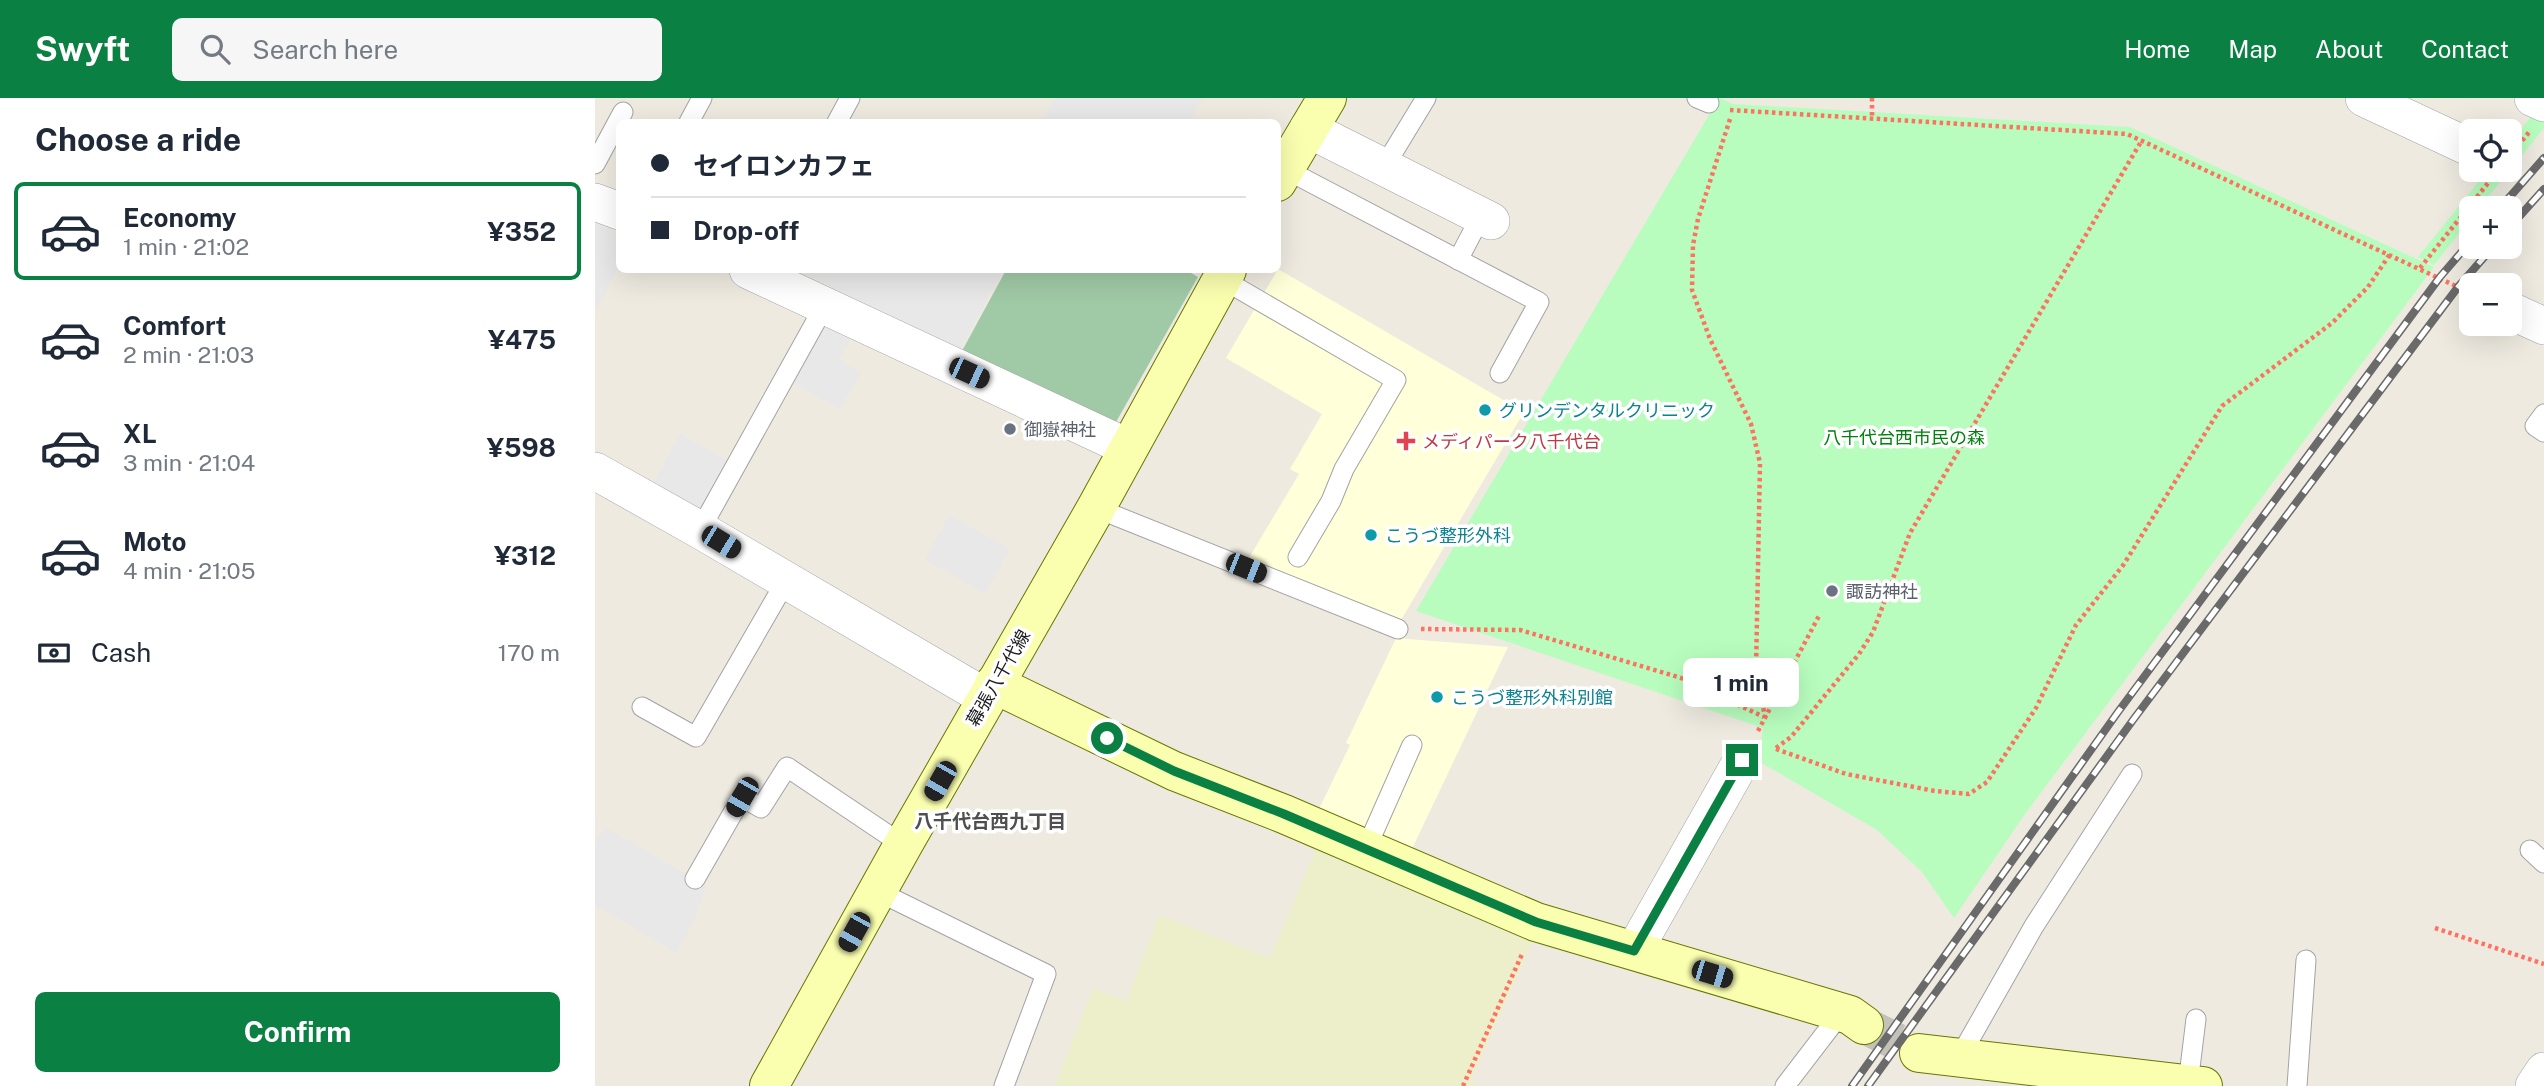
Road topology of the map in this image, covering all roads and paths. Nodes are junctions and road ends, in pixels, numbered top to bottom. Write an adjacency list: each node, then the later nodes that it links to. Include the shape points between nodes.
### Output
1 (702, 98): 13 (lane)
2 (850, 98): 14 (lane)
3 (1426, 98): 20 (lane)
4 (1872, 98): 15 (path)
5 (2364, 98): 18 (street)
6 (2533, 98): 8 (street)
7 (1703, 101): 9 (path)
8 (2544, 103)
9 (1732, 111): 15 (path); 48 (path, via 1698,219 1692,290 1710,340 1751,424 1760,463 1756,670)
10 (622, 112): 12 (lane)
11 (1318, 113): 20 (street); 21 (street)
12 (618, 119)
13 (691, 119)
14 (839, 119)
15 (1872, 119): 17 (path, via 2127,134)
16 (616, 124): 19 (lane)
17 (2142, 140): 26 (path); 26 (path, via 1909,533 1873,632 1791,737 1776,748 1846,774 1935,791 1969,794 1987,782 2036,708 2076,625 2125,564 2222,406 2332,323 2368,287)
18 (2459, 142)
19 (595, 164)
20 (1384, 167): 25 (street)
21 (1281, 175): 27 (lane)
22 (2489, 182): 28 (path)
23 (595, 202): 24 (street)
24 (616, 210)
25 (1486, 218): 27 (lane)
26 (2390, 254): 28 (path)
27 (1458, 260): 35 (lane, via 1539,302)
28 (2420, 268): 31 (path)
29 (759, 273): 32 (street)
30 (1224, 274): 38 (street, 幕張八千代線); 42 (lane, via 1396,380)
31 (2459, 287)
32 (825, 305): 38 (street); 41 (lane)
33 (2522, 316): 34 (street)
34 (2544, 326)
35 (1500, 373)
36 (2544, 414): 37 (lane, via 2535,426)
37 (2544, 432)
38 (1129, 448): 40 (street, 幕張八千代線)
39 (595, 471): 41 (street)
40 (1096, 508): 45 (lane); 46 (street, 幕張八千代線)
41 (700, 530): 43 (street)
42 (1298, 557)
43 (786, 581): 46 (street); 47 (lane, via 696,737)
44 (1820, 614): 48 (path)
45 (1398, 629): 48 (path, via 1520,630 1681,678)
46 (991, 691): 52 (street, 幕張八千代線); 53 (street)
47 (642, 707)
48 (1765, 717): 50 (path)
49 (1412, 745): 53 (lane)
50 (1742, 760): 58 (street)
51 (2132, 774): 64 (lane, via 2034,926)
52 (903, 845): 54 (lane, via 787,767 761,808 742,797); 55 (street, 幕張八千代線)
53 (1366, 849): 56 (street)
54 (695, 879)
55 (877, 891): 68 (street, 幕張八千代線); 69 (lane, via 1046,974)
56 (1536, 922): 58 (street); 70 (path)
57 (2435, 928): 60 (path)
58 (1634, 951): 61 (street)
59 (2307, 960): 72 (lane)
60 (2544, 964)
61 (1853, 1019): 71 (lane)
62 (2196, 1019): 67 (lane)
63 (1919, 1053): 64 (street)
64 (1959, 1058): 66 (street)
65 (2544, 1071): 73 (street)
66 (2112, 1081): 67 (street)
67 (2195, 1085)
68 (769, 1086)
69 (1004, 1086)
70 (1463, 1086)
71 (1785, 1086)
72 (2297, 1086)
73 (2534, 1086)

